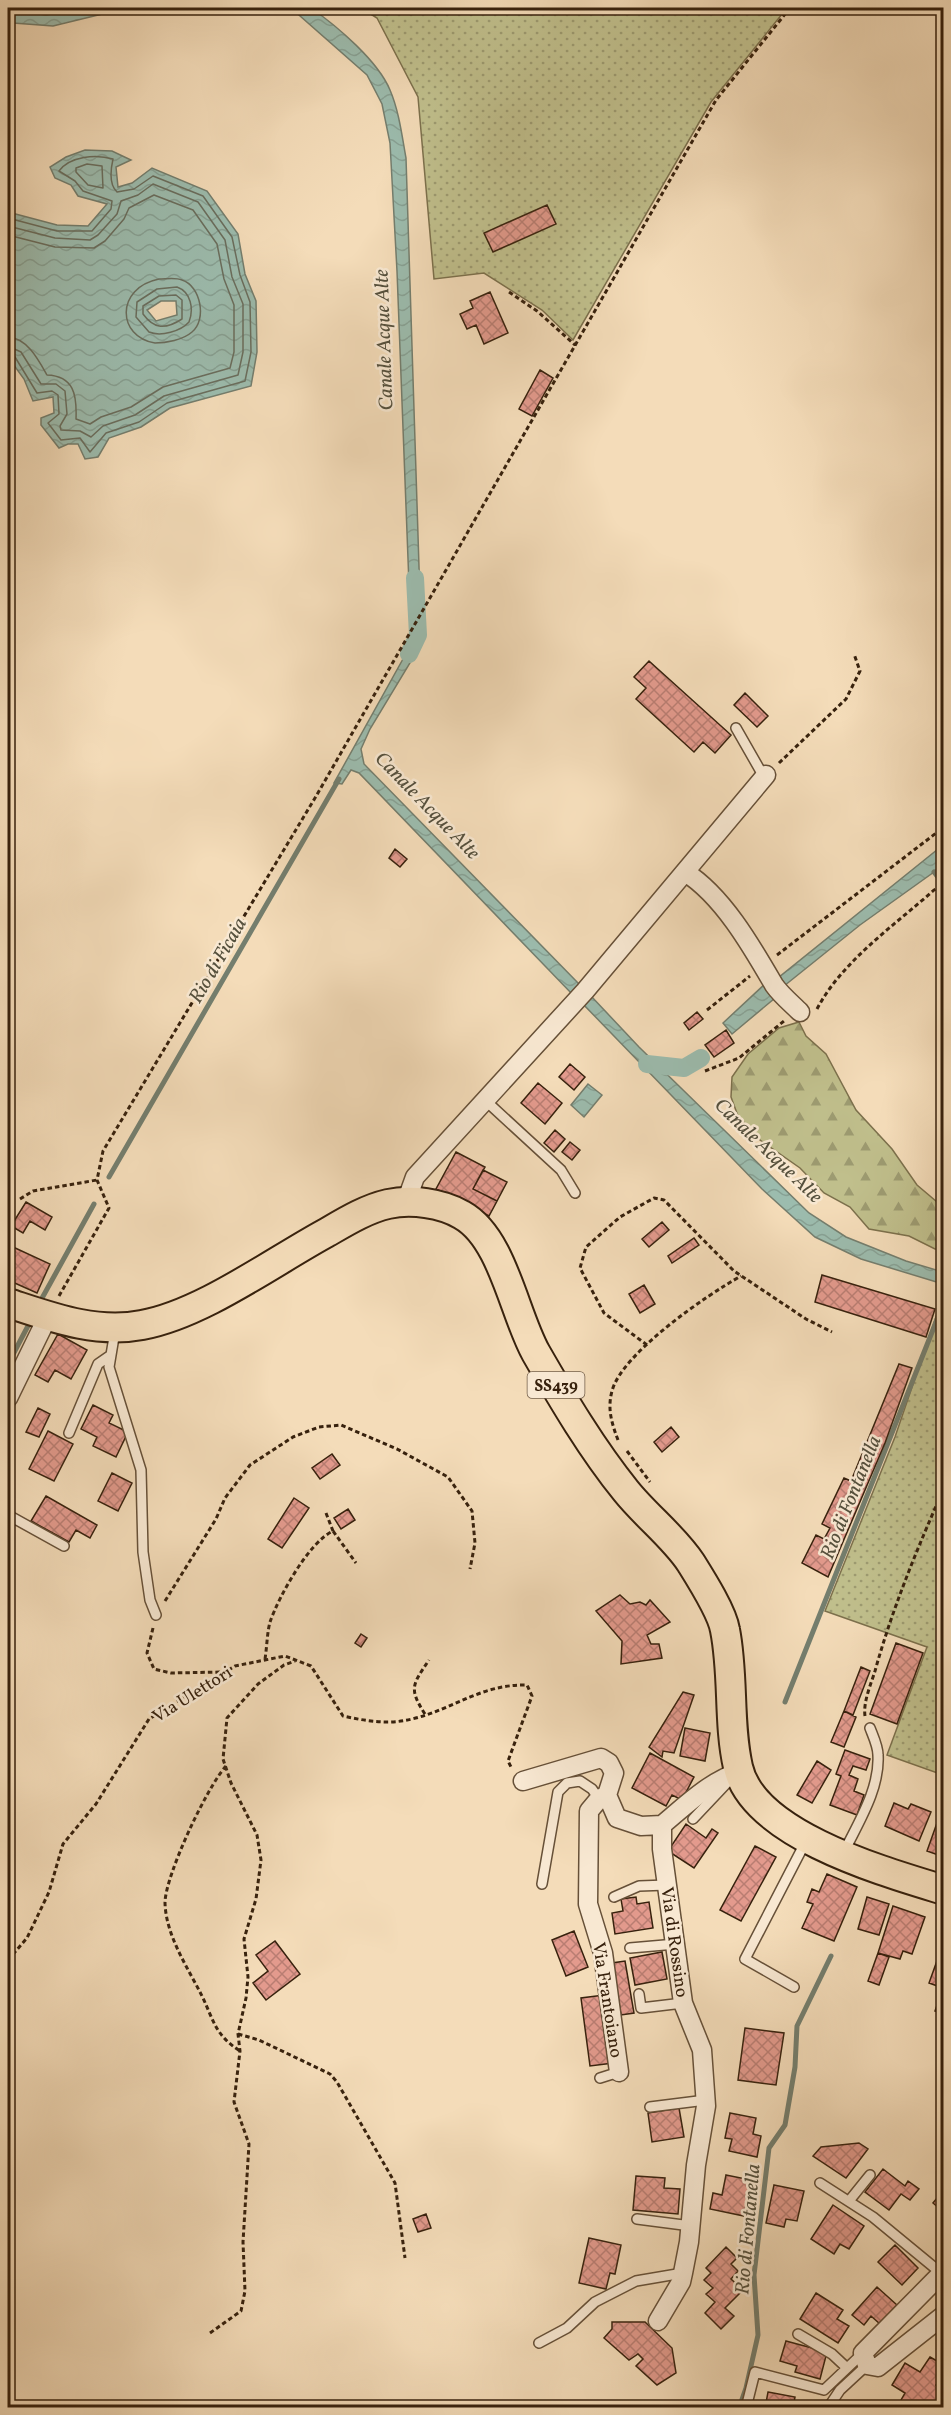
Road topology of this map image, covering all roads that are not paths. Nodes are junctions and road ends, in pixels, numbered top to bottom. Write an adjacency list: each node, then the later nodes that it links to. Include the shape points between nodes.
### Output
1 (736, 728): 2 (lane)
2 (765, 776): 3 (street)
3 (685, 872): 4 (street, via 711,895 764,965 775,986); 5 (street)
4 (800, 1012)
5 (486, 1101): 6 (lane, via 561,1170); 7 (street, via 415,1177)
6 (575, 1193)
7 (406, 1202): 10 (main road, SS439, via 375,1209 345,1222 191,1308); 17 (main road, SS439, via 431,1204 462,1214 478,1228 493,1253 534,1349 597,1452 633,1499 689,1560 725,1626)
8 (8, 1303): 9 (main road, SS439)
9 (48, 1316): 10 (main road, SS439, via 87,1327); 11 (street)
10 (113, 1341): 12 (lane, via 98,1364); 15 (lane, via 109,1366 141,1470 143,1552)
11 (8, 1398)
12 (69, 1433)
13 (8, 1515): 14 (lane)
14 (64, 1546)
15 (156, 1616)
16 (870, 1728): 23 (lane, via 879,1754 871,1796)
17 (739, 1772): 20 (lane); 21 (street, via 698,1794); 22 (main road, SS439, via 756,1800 793,1832)
18 (523, 1781): 19 (street, via 601,1758 614,1773)
19 (603, 1797): 21 (street, via 617,1818 641,1826); 24 (lane, via 580,1781 567,1783 558,1792); 33 (street, Via Frantoiano, via 589,1811 588,1904 603,1953)
20 (693, 1819)
21 (662, 1825): 25 (street, Via di Rossino)
22 (808, 1839): 23 (main road, SS439); 30 (lane, via 745,1959)
23 (842, 1856): 26 (main road, SS439)
24 (542, 1884)
25 (667, 1885): 27 (lane, via 639,1886); 28 (street, Via di Rossino)
26 (944, 1890)
27 (614, 1897)
28 (676, 1944): 29 (lane); 32 (street, Via di Rossino)
29 (630, 1948)
30 (794, 1987)
31 (639, 1994): 32 (lane, via 641,2008)
32 (683, 2003): 35 (street, Via di Rossino, via 702,2050)
33 (619, 2072): 34 (lane)
34 (600, 2078)
35 (705, 2100): 36 (lane); 41 (street, Via di Rossino)
36 (650, 2107)
37 (870, 2175): 39 (lane)
38 (820, 2183): 39 (lane)
39 (849, 2201): 42 (lane)
40 (637, 2219): 41 (lane)
41 (691, 2226): 43 (street, Via di Rossino)
42 (942, 2272): 48 (street)
43 (683, 2273): 45 (street, Via di Rossino); 47 (lane, via 636,2282 595,2302 567,2328)
44 (944, 2315): 48 (street, via 878,2367)
45 (658, 2321)
46 (798, 2334): 49 (lane)
47 (539, 2343)
48 (865, 2359): 49 (lane); 51 (lane)
49 (847, 2368): 50 (lane, via 824,2390 755,2372)
50 (746, 2408)
51 (828, 2408)

